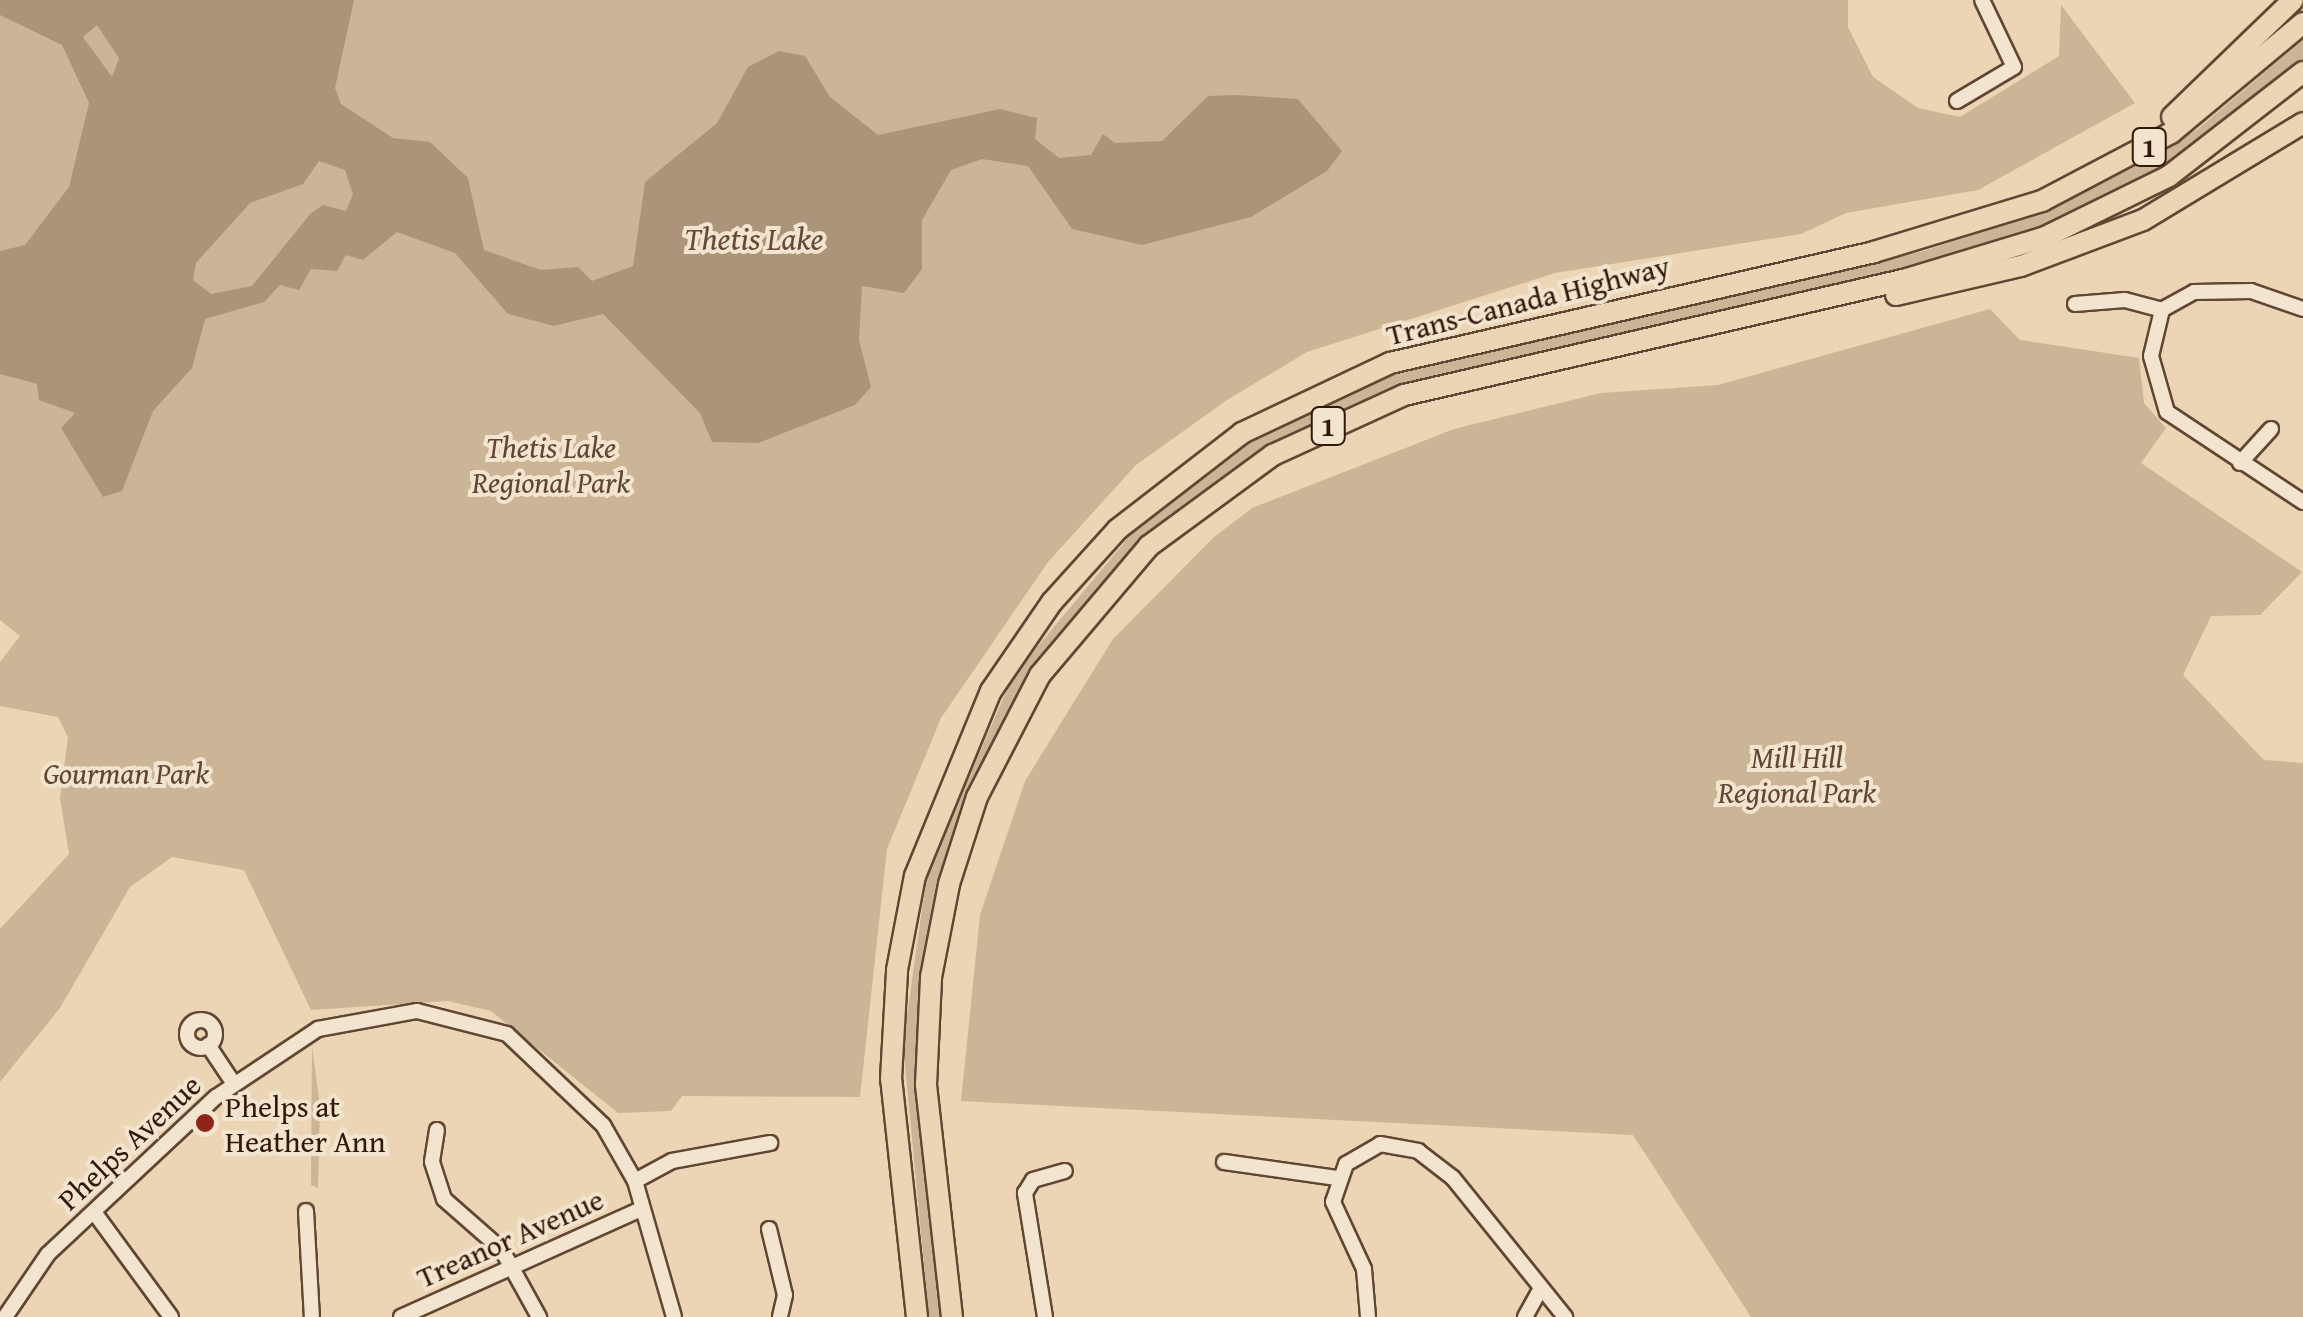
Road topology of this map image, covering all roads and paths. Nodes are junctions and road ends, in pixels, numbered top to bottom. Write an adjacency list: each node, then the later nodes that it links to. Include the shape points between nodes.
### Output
1 (1982, 0): 5 (street, via 2014,68)
2 (2293, 0): 7 (highway, via 2172,117)
3 (2303, 24): 7 (highway, Trans-Canada Highway / 1, via 2171,133 2042,201)
4 (2303, 72): 10 (highway, Trans-Canada Highway / 1, via 2210,149 2094,216 1970,262)
5 (1957, 101)
6 (2303, 122): 10 (highway, via 2143,220 2040,260 1889,296)
7 (1968, 227): 36 (highway, Trans-Canada Highway / 1, via 1390,363 1228,442 1088,559 1018,646 966,737 903,924 891,1078)
8 (2075, 304): 11 (street, via 2125,300)
9 (2303, 309): 11 (street, via 2232,290 2194,292)
10 (1766, 310): 37 (highway, Trans-Canada Highway / 1, via 1482,372 1336,422 1201,503 1084,616 995,756 939,928 926,1085)
11 (2162, 310): 13 (street, via 2151,356 2160,401)
12 (2271, 429): 13 (street)
13 (2240, 463): 14 (street)
14 (2303, 502)
15 (208, 1045): 16 (street)
16 (234, 1084): 22 (street, Phelps Avenue, via 341,1020 417,1010 464,1017 536,1054 603,1125); 25 (street, Phelps Avenue)
17 (437, 1130): 27 (street, via 432,1162 444,1199)
18 (770, 1143): 22 (street, via 672,1161)
19 (1224, 1162): 21 (street)
20 (1064, 1171): 38 (street, via 1033,1180 1025,1193)
21 (1338, 1178): 28 (street, via 1368,1147 1418,1152 1466,1191); 39 (street, via 1334,1212 1360,1255)
22 (635, 1180): 23 (street, Phelps Avenue)
23 (642, 1209): 27 (street, Treanor Avenue); 34 (street, Phelps Avenue)
24 (306, 1211): 31 (street)
25 (94, 1212): 29 (street, Phelps Avenue, via 26,1279); 30 (street)
26 (768, 1229): 35 (street, via 785,1295)
27 (512, 1266): 32 (street, Treanor Avenue); 33 (street)
28 (1540, 1290): 40 (street); 41 (street)
29 (4, 1317)
30 (171, 1317)
31 (312, 1317)
32 (401, 1317)
33 (539, 1317)
34 (674, 1317)
35 (780, 1317)
36 (917, 1317)
37 (952, 1317)
38 (1044, 1317)
39 (1368, 1317)
40 (1525, 1317)
41 (1566, 1317)

